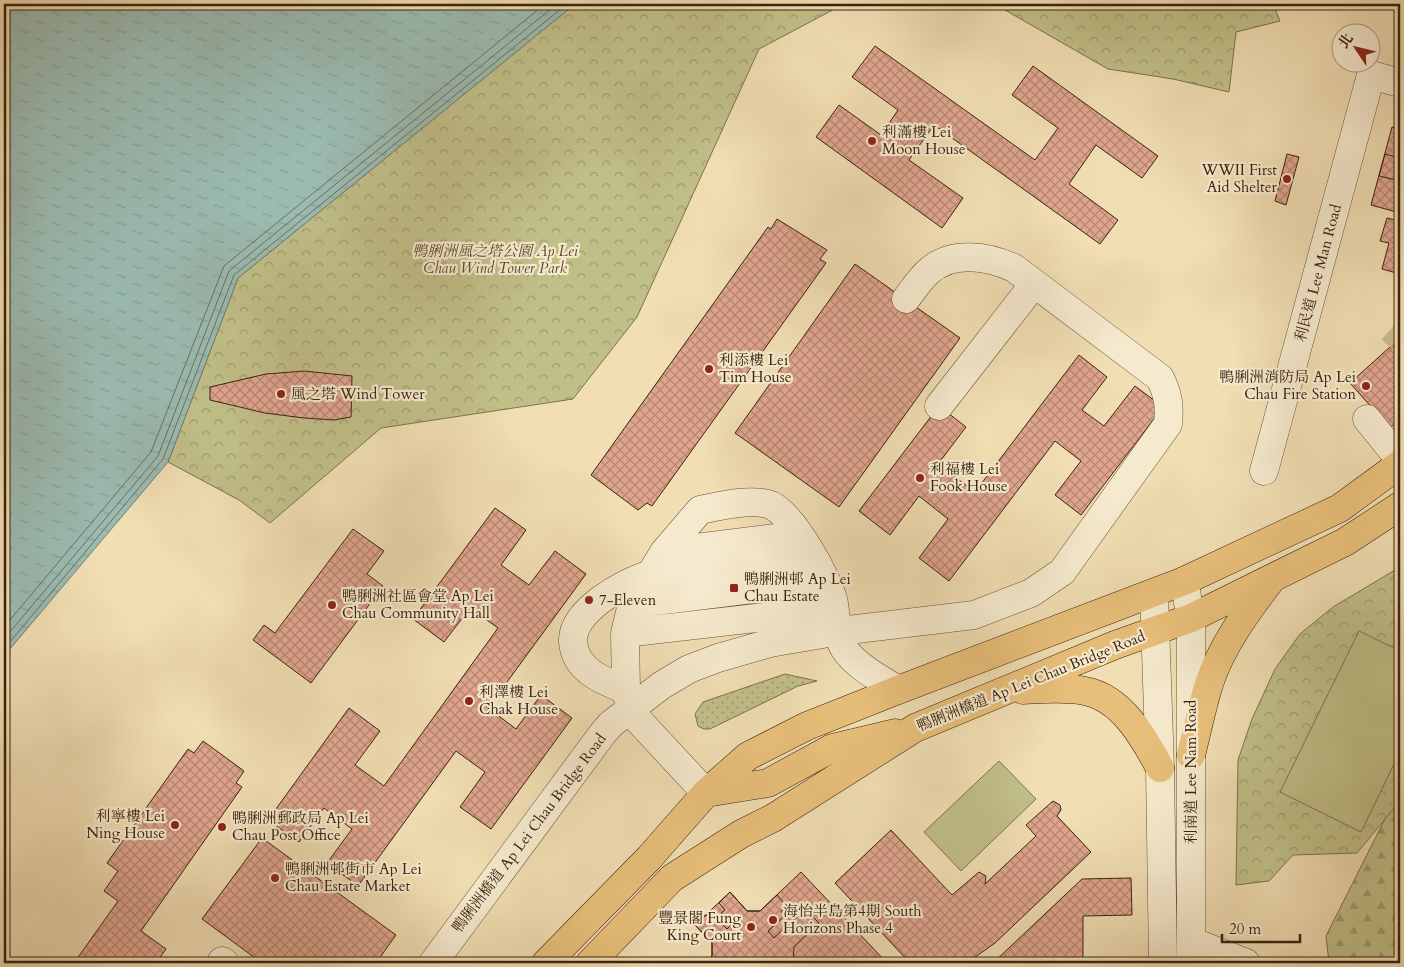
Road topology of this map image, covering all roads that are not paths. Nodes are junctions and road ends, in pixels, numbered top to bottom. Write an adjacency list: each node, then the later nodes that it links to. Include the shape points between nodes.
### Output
1 (1400, 83): 8 (street, 利民道 Lee Man Road, via 1371,74)
2 (1034, 284): 3 (street, via 1014,268 995,260 976,257 953,259 929,270); 4 (street); 19 (street, via 1160,378 1170,407 1168,424 1062,572 1030,593 974,615)
3 (906, 299)
4 (938, 406)
5 (1367, 419): 6 (street)
6 (1400, 460)
7 (1400, 464): 15 (main road, via 1340,508)
8 (1264, 471)
9 (1400, 506): 13 (main road, 鴨脷洲橋道 Ap Lei Chau Bridge Road, via 1345,542)
10 (798, 535): 11 (street); 11 (street, via 770,504 708,508 700,510); 12 (street); 14 (street)
11 (664, 552): 12 (street)
12 (649, 575): 17 (street); 24 (street, via 610,593 592,606 572,634 573,651 582,664)
13 (1270, 579): 18 (main road, 鴨脷洲橋道 Ap Lei Chau Bridge Road); 26 (main road, via 1223,650 1209,684)
14 (825, 580): 17 (street); 19 (street)
15 (1184, 581): 16 (main road); 18 (street, 利南道 Lee Nam Road)
16 (1154, 594): 20 (street, 利南道 Lee Nam Road); 22 (main road)
17 (632, 604): 21 (street)
18 (1192, 618): 20 (main road, 鴨脷洲橋道 Ap Lei Chau Bridge Road); 26 (street, 利南道 Lee Nam Road)
19 (837, 620): 21 (street); 22 (street, via 843,648 865,668); 24 (street, 鴨脷洲橋道 Ap Lei Chau Bridge Road, via 718,658)
20 (1154, 632): 23 (main road, 鴨脷洲橋道 Ap Lei Chau Bridge Road); 27 (street, 利南道 Lee Nam Road)
21 (625, 633): 24 (street)
22 (898, 690): 28 (main road, via 807,726 748,756)
23 (1008, 690): 25 (main road, 鴨脷洲橋道 Ap Lei Chau Bridge Road); 27 (main road, via 1054,688 1086,691 1111,702 1147,743)
24 (628, 699): 28 (street); 32 (street, 鴨脷洲橋道 Ap Lei Chau Bridge Road)
25 (915, 728): 28 (main road, via 832,748 768,783); 34 (main road, 鴨脷洲橋道 Ap Lei Chau Bridge Road, via 672,878)
26 (1191, 755): 29 (street, 利南道 Lee Nam Road)
27 (1160, 768): 35 (street, 利南道 Lee Nam Road)
28 (706, 793): 33 (main road, via 649,858)
29 (1191, 952): 36 (street)
30 (221, 963): 31 (street)
31 (225, 963)
32 (433, 963)
33 (546, 963)
34 (590, 963)
35 (1163, 963)
36 (1246, 963)

